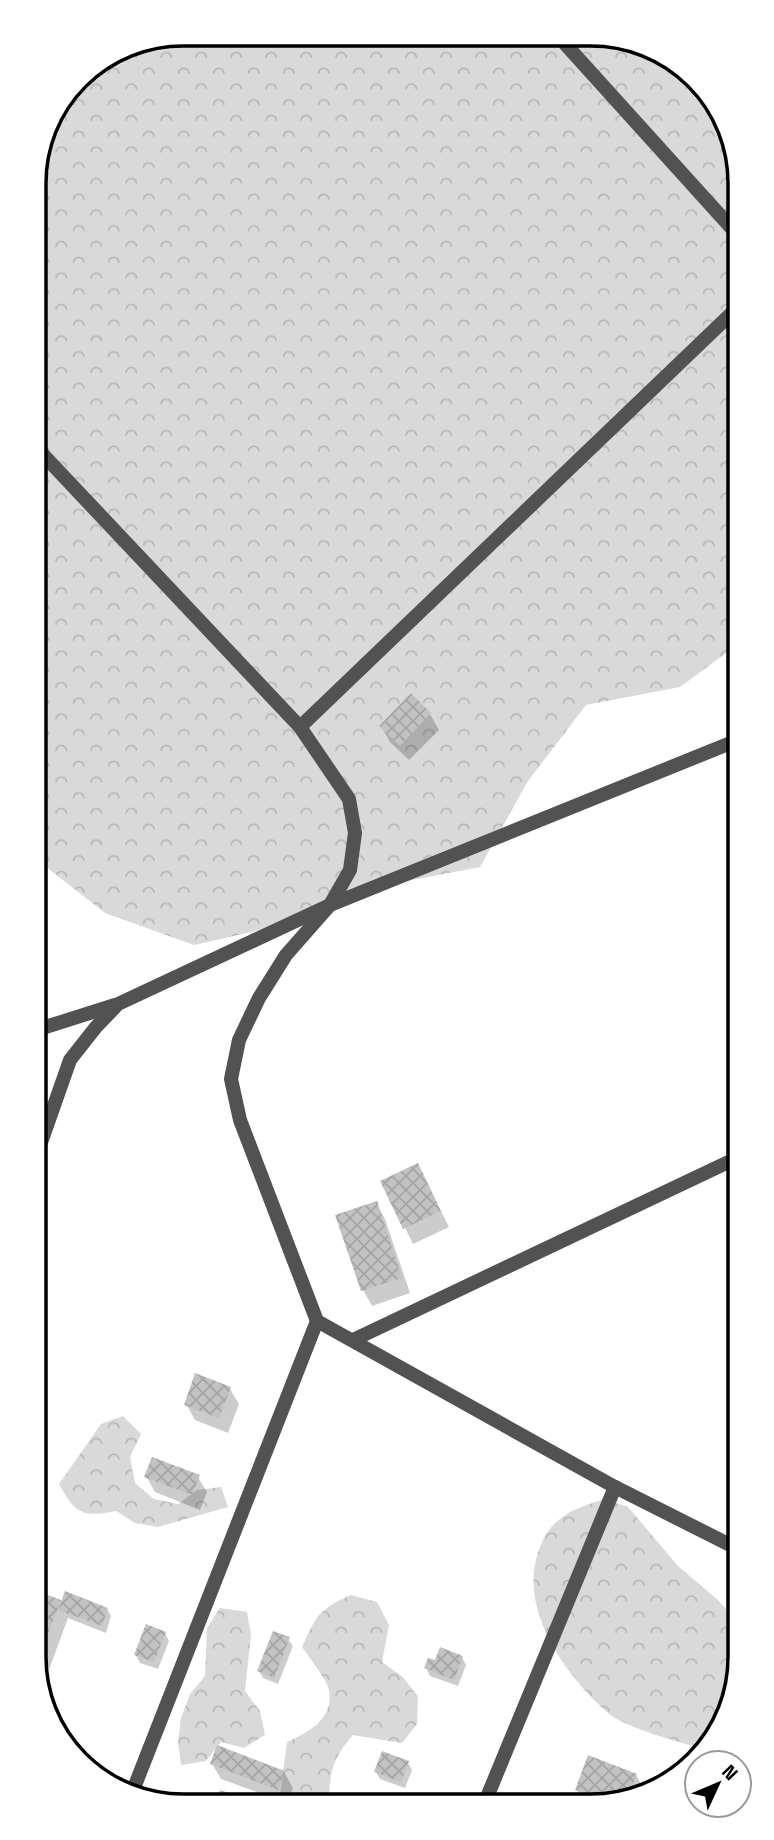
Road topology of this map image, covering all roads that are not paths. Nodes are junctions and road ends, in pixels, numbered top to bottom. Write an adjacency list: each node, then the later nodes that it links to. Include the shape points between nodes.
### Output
1 (567, 46): 2 (street)
2 (728, 224)
3 (728, 317): 5 (street)
4 (46, 458): 5 (street)
5 (300, 727): 7 (street, via 349,799 355,833 350,870)
6 (728, 744): 7 (street)
7 (330, 905): 8 (street); 12 (street, via 286,955 259,998 239,1040 231,1079 240,1120)
8 (118, 1004): 9 (street); 10 (street, via 70,1060)
9 (46, 1027)
10 (46, 1128)
11 (728, 1162): 13 (street)
12 (317, 1321): 13 (street); 16 (street)
13 (353, 1340): 14 (street)
14 (615, 1487): 15 (street); 17 (street)
15 (728, 1544)
16 (135, 1786)
17 (488, 1794)

